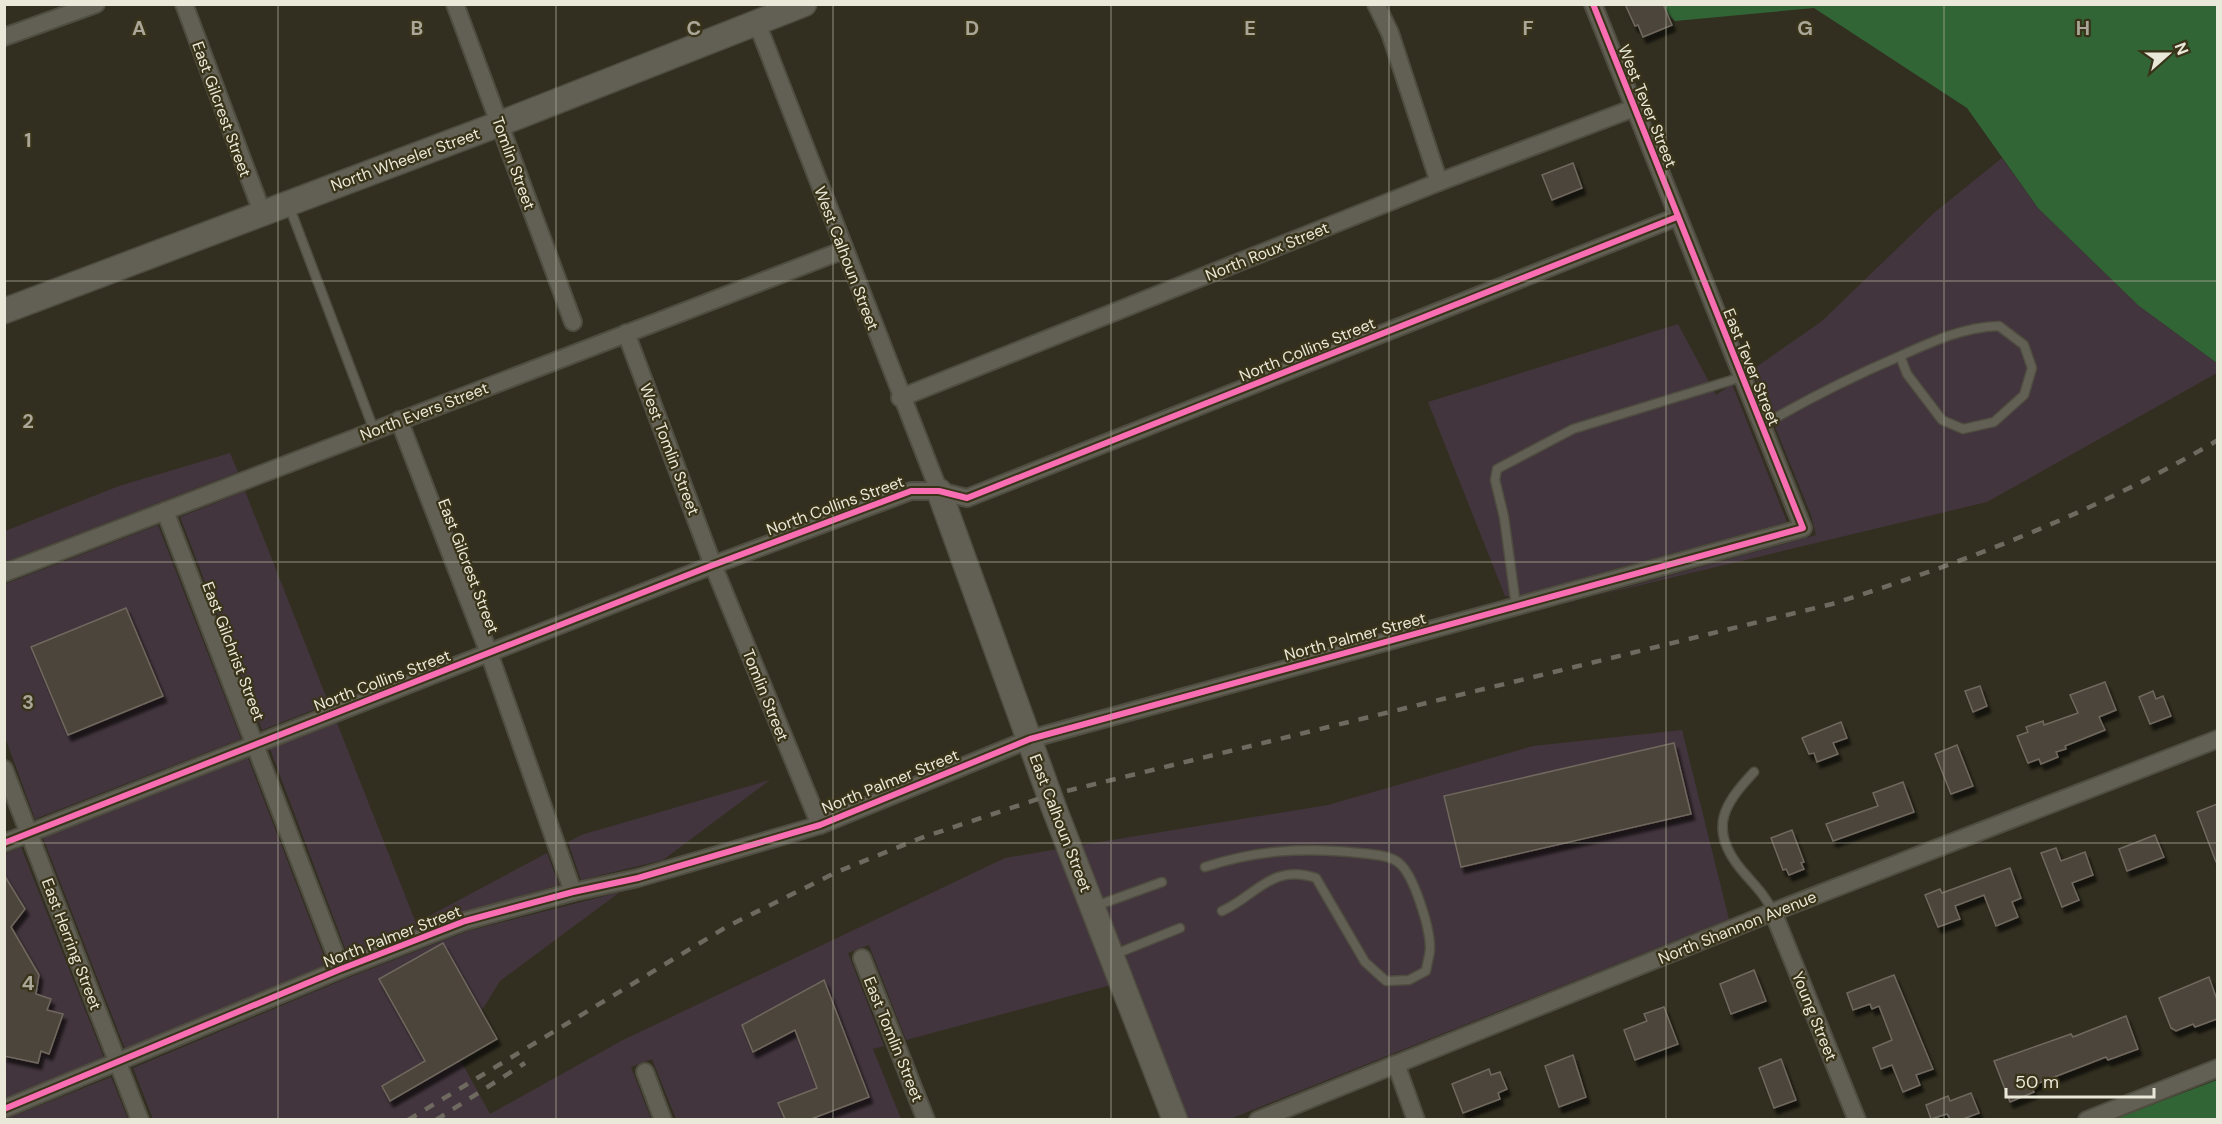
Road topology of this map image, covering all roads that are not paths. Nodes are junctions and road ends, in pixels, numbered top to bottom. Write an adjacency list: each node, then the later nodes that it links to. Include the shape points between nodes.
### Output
1 (96, 4): 8 (street)
2 (184, 4): 13 (street, East Gilcrest Street)
3 (455, 4): 10 (street, Tomlin Street)
4 (804, 4): 7 (main road, North Wheeler Street)
5 (1376, 4): 11 (street, via 1390,33)
6 (1593, 4): 9 (street, West Tever Street)
7 (757, 23): 10 (main road, North Wheeler Street); 15 (street, West Calhoun Street)
8 (4, 37)
9 (1634, 108): 11 (street, North Roux Street); 14 (street, West Tever Street)
10 (499, 124): 12 (main road, North Wheeler Street); 17 (street, Tomlin Street)
11 (1439, 182): 21 (street, North Roux Street)
12 (288, 202): 13 (main road, North Wheeler Street); 24 (lane)
13 (262, 212): 16 (main road, North Wheeler Street)
14 (1677, 217): 20 (street, East Tever Street); 25 (street, North Collins Street, via 967,498)
15 (844, 249): 18 (street, North Evers Street); 21 (street, West Calhoun Street)
16 (4, 311)
17 (573, 322)
18 (626, 333): 22 (street, North Evers Street); 28 (street, West Tomlin Street)
19 (1900, 356): 19 (lane, via 1973,327 1999,326 2024,345 2032,368 2024,395 1994,423 1963,429 1942,420 1907,375); 23 (lane, via 1827,388)
20 (1742, 377): 23 (street, East Tever Street); 30 (lane, via 1573,429 1497,469 1495,480)
21 (900, 398): 25 (street, West Calhoun Street)
22 (399, 420): 24 (street, North Evers Street); 31 (street, East Gilcrest Street)
23 (1761, 426): 27 (street, East Tever Street)
24 (374, 430): 26 (street, North Evers Street)
25 (939, 491): 28 (street, North Collins Street, via 910,490); 32 (main road, East Calhoun Street)
26 (165, 511): 29 (street, North Evers Street); 34 (street, East Gilchrist Street)
27 (1803, 528): 30 (street, North Palmer Street)
28 (713, 565): 31 (street, North Collins Street); 37 (street, Tomlin Street)
29 (4, 573)
30 (1516, 606): 32 (street, North Palmer Street)
31 (489, 653): 34 (street, North Collins Street); 42 (street, East Gilcrest Street)
32 (1030, 739): 37 (street, North Palmer Street); 43 (main road, East Calhoun Street)
33 (2217, 739): 45 (street, North Shannon Avenue)
34 (255, 744): 38 (street, North Collins Street); 49 (street, East Gilchrist Street)
35 (4, 769): 38 (street, East Herring Street)
36 (1754, 772): 45 (lane, via 1726,805 1723,826 1734,860 1766,896)
37 (820, 825): 42 (street, North Palmer Street, via 638,878)
38 (28, 833): 39 (street, North Collins Street); 50 (street, East Herring Street)
39 (4, 843)
40 (1205, 867): 44 (lane, via 1239,855 1292,848 1375,855 1398,862 1411,880 1420,906 1430,947 1426,971 1409,980 1386,981 1365,962 1316,878 1299,872 1279,876)
41 (1162, 882): 43 (lane)
42 (573, 892): 49 (street, North Palmer Street, via 465,921)
43 (1093, 907): 47 (main road, East Calhoun Street)
44 (1222, 910)
45 (1773, 912): 51 (street, North Shannon Avenue); 61 (street, Young Street)
46 (1180, 928): 47 (lane)
47 (1112, 956): 58 (main road, East Calhoun Street)
48 (862, 958): 57 (street, East Tomlin Street)
49 (341, 969): 50 (street, North Palmer Street)
50 (118, 1063): 54 (street, North Palmer Street); 55 (street, East Herring Street)
51 (1396, 1064): 59 (street, North Shannon Avenue); 60 (street)
52 (2217, 1068): 62 (street)
53 (645, 1072): 56 (street)
54 (4, 1109)
55 (140, 1119)
56 (663, 1119)
57 (926, 1119)
58 (1175, 1119)
59 (1258, 1119)
60 (1416, 1119)
61 (1857, 1119)
62 (2086, 1119)

